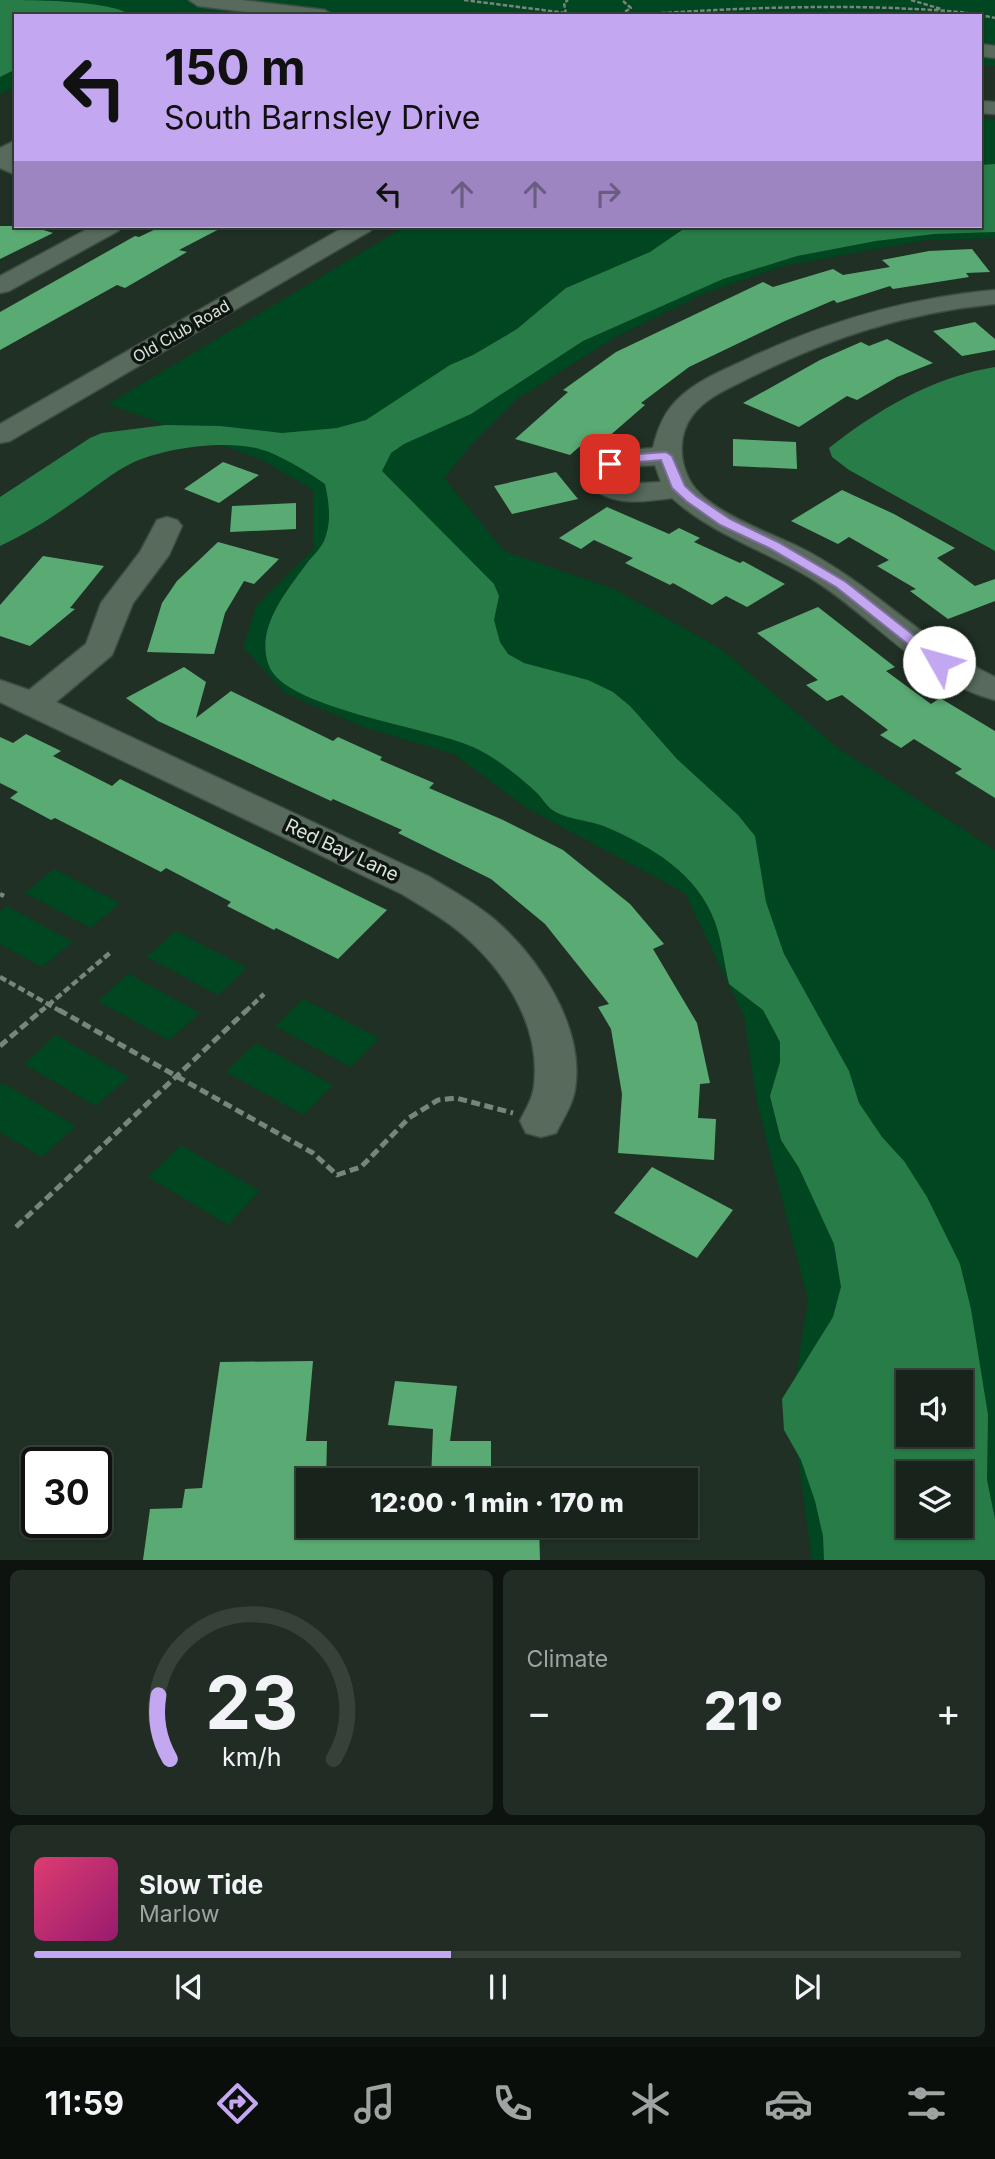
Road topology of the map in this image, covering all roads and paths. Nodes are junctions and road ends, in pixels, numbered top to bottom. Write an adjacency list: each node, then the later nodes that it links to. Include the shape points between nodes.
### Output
1 (198, 0): 7 (street)
2 (464, 0): 9 (path)
3 (724, 0): 6 (path)
4 (911, 0): 8 (path)
5 (623, 1): 10 (path, via 631,8 624,13)
6 (730, 9): 8 (path, via 847,7); 11 (path)
7 (321, 12)
8 (958, 12): 12 (path)
9 (559, 14)
10 (628, 14)
11 (648, 14)
12 (970, 14)
13 (14, 148): 14 (street, via 3,161)
14 (14, 167)
15 (106, 228): 17 (street)
16 (359, 228): 19 (street, Old Club Road)
17 (0, 286)
18 (995, 297): 20 (street, via 880,314 794,346 709,389 685,407 669,432)
19 (0, 435)
20 (666, 456): 21 (street); 21 (street, via 610,464 600,472 600,480 606,487 631,493)
21 (679, 488): 23 (street, via 725,522 774,545 850,591 939,662)
22 (167, 526): 24 (street, via 154,555 117,603 101,648 57,686)
23 (995, 690)
24 (16, 697): 31 (street, Red Bay Lane, via 415,885 467,917 506,954 547,1024 555,1057 555,1088)
25 (111, 951): 28 (path)
26 (0, 977): 28 (path)
27 (264, 994): 30 (path)
28 (49, 1004): 29 (path); 30 (path)
29 (0, 1046)
30 (176, 1076): 31 (path, via 313,1153 337,1175 360,1167 408,1118 438,1100 456,1098); 32 (path)
31 (541, 1121)
32 (16, 1227)

